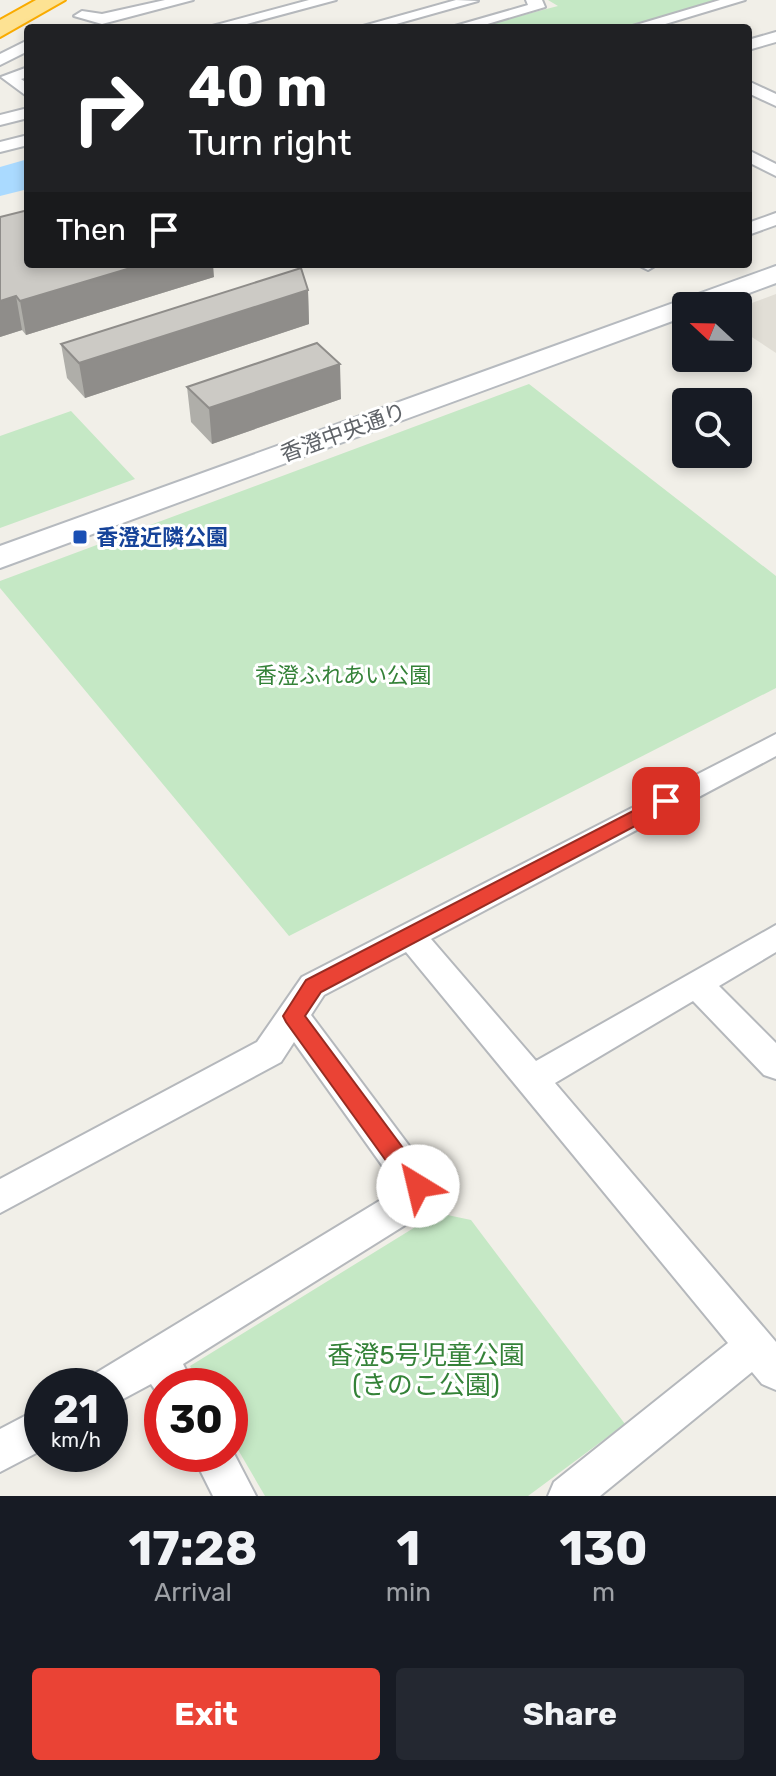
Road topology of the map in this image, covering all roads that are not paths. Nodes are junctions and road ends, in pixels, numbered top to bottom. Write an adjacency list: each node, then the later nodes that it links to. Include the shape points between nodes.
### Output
1 (21, 0): 10 (highway)
2 (53, 0): 17 (highway)
3 (108, 0): 4 (street, via 76,19 102,19)
4 (185, 0)
5 (254, 0): 11 (street)
6 (328, 0): 11 (street)
7 (467, 0): 14 (street)
8 (534, 0): 15 (street, via 537,7)
9 (737, 0): 16 (street)
10 (0, 11)
11 (274, 13): 12 (street); 13 (street)
12 (229, 24)
13 (292, 24)
14 (380, 24)
15 (471, 24)
16 (650, 24)
17 (0, 30)
18 (776, 37): 19 (street)
19 (752, 44)
20 (24, 47): 21 (street)
21 (0, 60)
22 (24, 73): 23 (street, via 9,77)
23 (24, 89)
24 (24, 114): 25 (street)
25 (0, 120)
26 (24, 141): 27 (street)
27 (0, 147)
28 (752, 157): 29 (street)
29 (776, 171)
30 (776, 219): 31 (street)
31 (752, 228)
32 (776, 274): 33 (street, 香澄中央通り)
33 (726, 292)
34 (672, 312): 35 (street, 香澄中央通り)
35 (0, 558)
36 (776, 744): 37 (street)
37 (409, 934): 40 (street, via 313,986); 42 (street)
38 (776, 937): 39 (street)
39 (697, 984): 41 (street); 42 (street)
40 (293, 1016): 43 (street, via 269,1052); 45 (street, via 418,1186 416,1193 413,1201)
41 (776, 1065)
42 (532, 1080): 44 (street)
43 (0, 1197)
44 (766, 1359): 50 (street)
45 (172, 1368)
46 (24, 1438): 47 (street)
47 (0, 1452)
48 (222, 1472): 49 (street)
49 (236, 1496)
50 (568, 1496)

